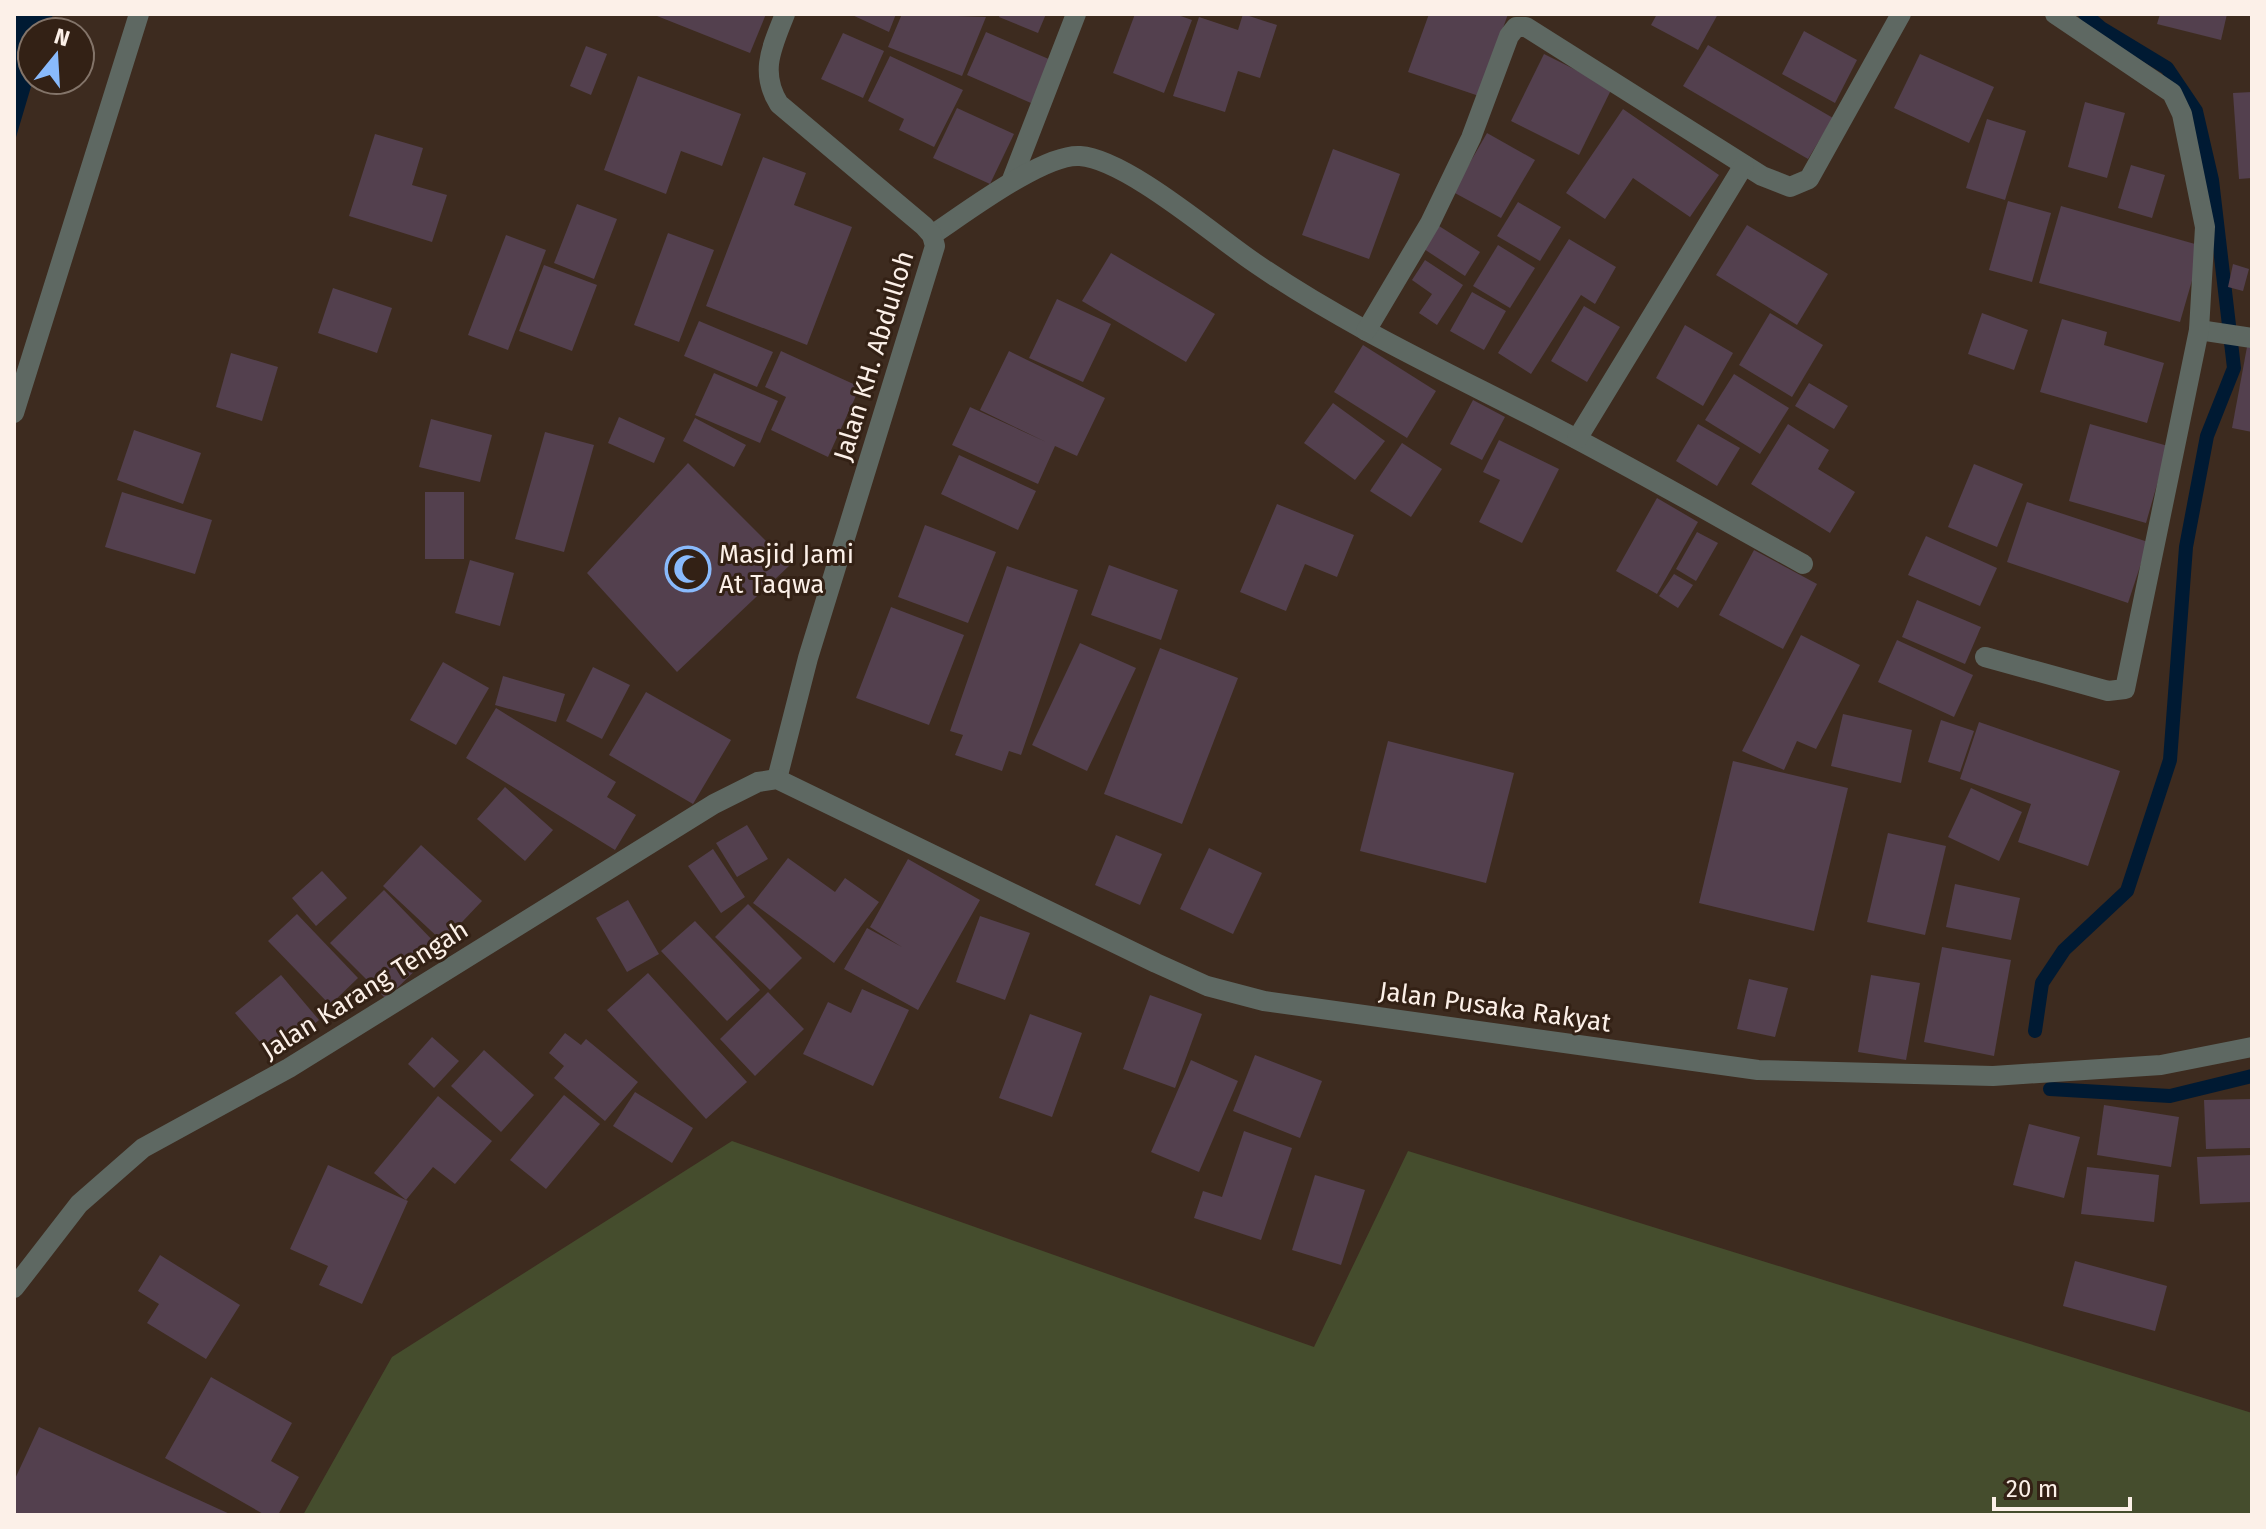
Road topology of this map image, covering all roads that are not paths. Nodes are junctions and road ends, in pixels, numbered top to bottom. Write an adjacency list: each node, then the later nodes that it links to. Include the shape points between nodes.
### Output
1 (139, 14): 12 (street)
2 (785, 14): 8 (street, Jalan KH. Abdulloh, via 767,66 770,89 779,104)
3 (1076, 14): 7 (street)
4 (1901, 14): 6 (street, via 1809,179 1786,187)
5 (2055, 14): 10 (street, via 2172,93 2182,114 2205,227)
6 (1744, 165): 9 (street, via 1526,27 1516,27 1430,223); 13 (street)
7 (1011, 182): 8 (street); 9 (street, via 1065,157 1105,162)
8 (932, 235): 16 (street, Jalan KH. Abdulloh, via 935,246 926,282 842,544)
9 (1366, 331): 13 (street)
10 (2208, 331): 11 (street); 15 (street, via 2125,689 2108,691)
11 (2251, 338)
12 (14, 413)
13 (1577, 439): 14 (street)
14 (1803, 564)
15 (1985, 657)
16 (777, 779): 17 (street, Jalan Pusaka Rakyat, via 1156,963 1207,986 1264,1001 1758,1070 1993,1076 2161,1065); 18 (street, Jalan Karang Tengah, via 749,785 714,804 289,1068 143,1148 79,1204)
17 (2252, 1047)
18 (14, 1288)

